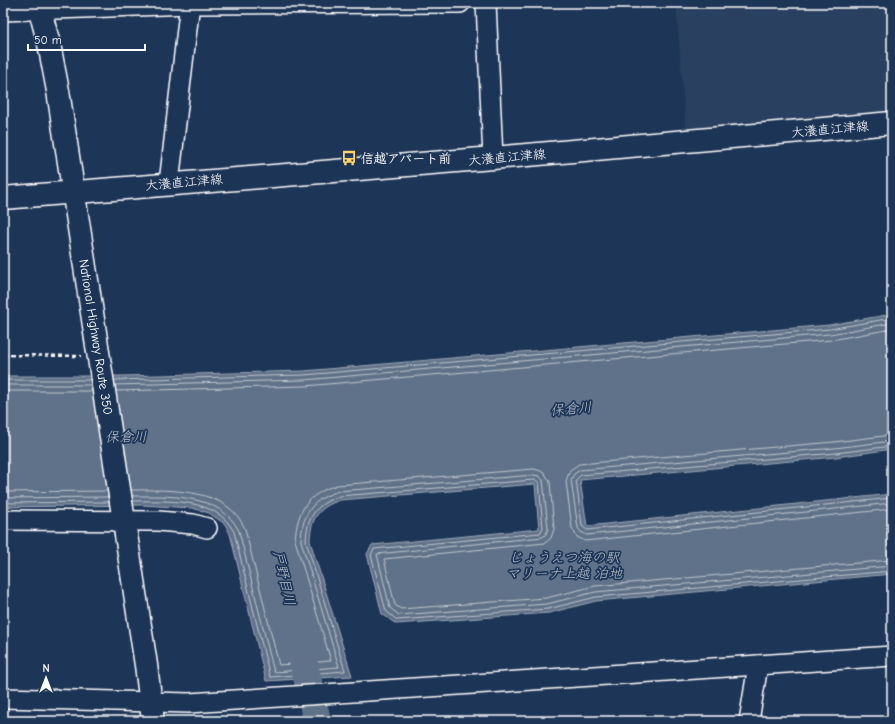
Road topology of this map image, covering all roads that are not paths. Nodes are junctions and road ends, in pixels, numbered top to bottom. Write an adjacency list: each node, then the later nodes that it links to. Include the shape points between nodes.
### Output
1 (460, 3): 3 (street)
2 (486, 3): 7 (street)
3 (190, 4): 4 (street); 8 (street)
4 (39, 6): 5 (street); 9 (main road, National Highway Route 350, via 58,91)
5 (3, 11)
6 (892, 123): 7 (main road, 大瀁直江津線)
7 (493, 158): 8 (main road, 大瀁直江津線)
8 (169, 183): 9 (main road, 大瀁直江津線)
9 (74, 193): 10 (main road, 大瀁直江津線); 11 (main road, National Highway Route 350)
10 (3, 198)
11 (123, 516): 12 (street); 13 (street, via 186,523); 17 (main road, National Highway Route 350)
12 (3, 520)
13 (206, 528)
14 (892, 656): 15 (street)
15 (758, 665): 17 (street, via 189,703); 18 (street)
16 (3, 698): 17 (street)
17 (152, 712)
18 (749, 721)

